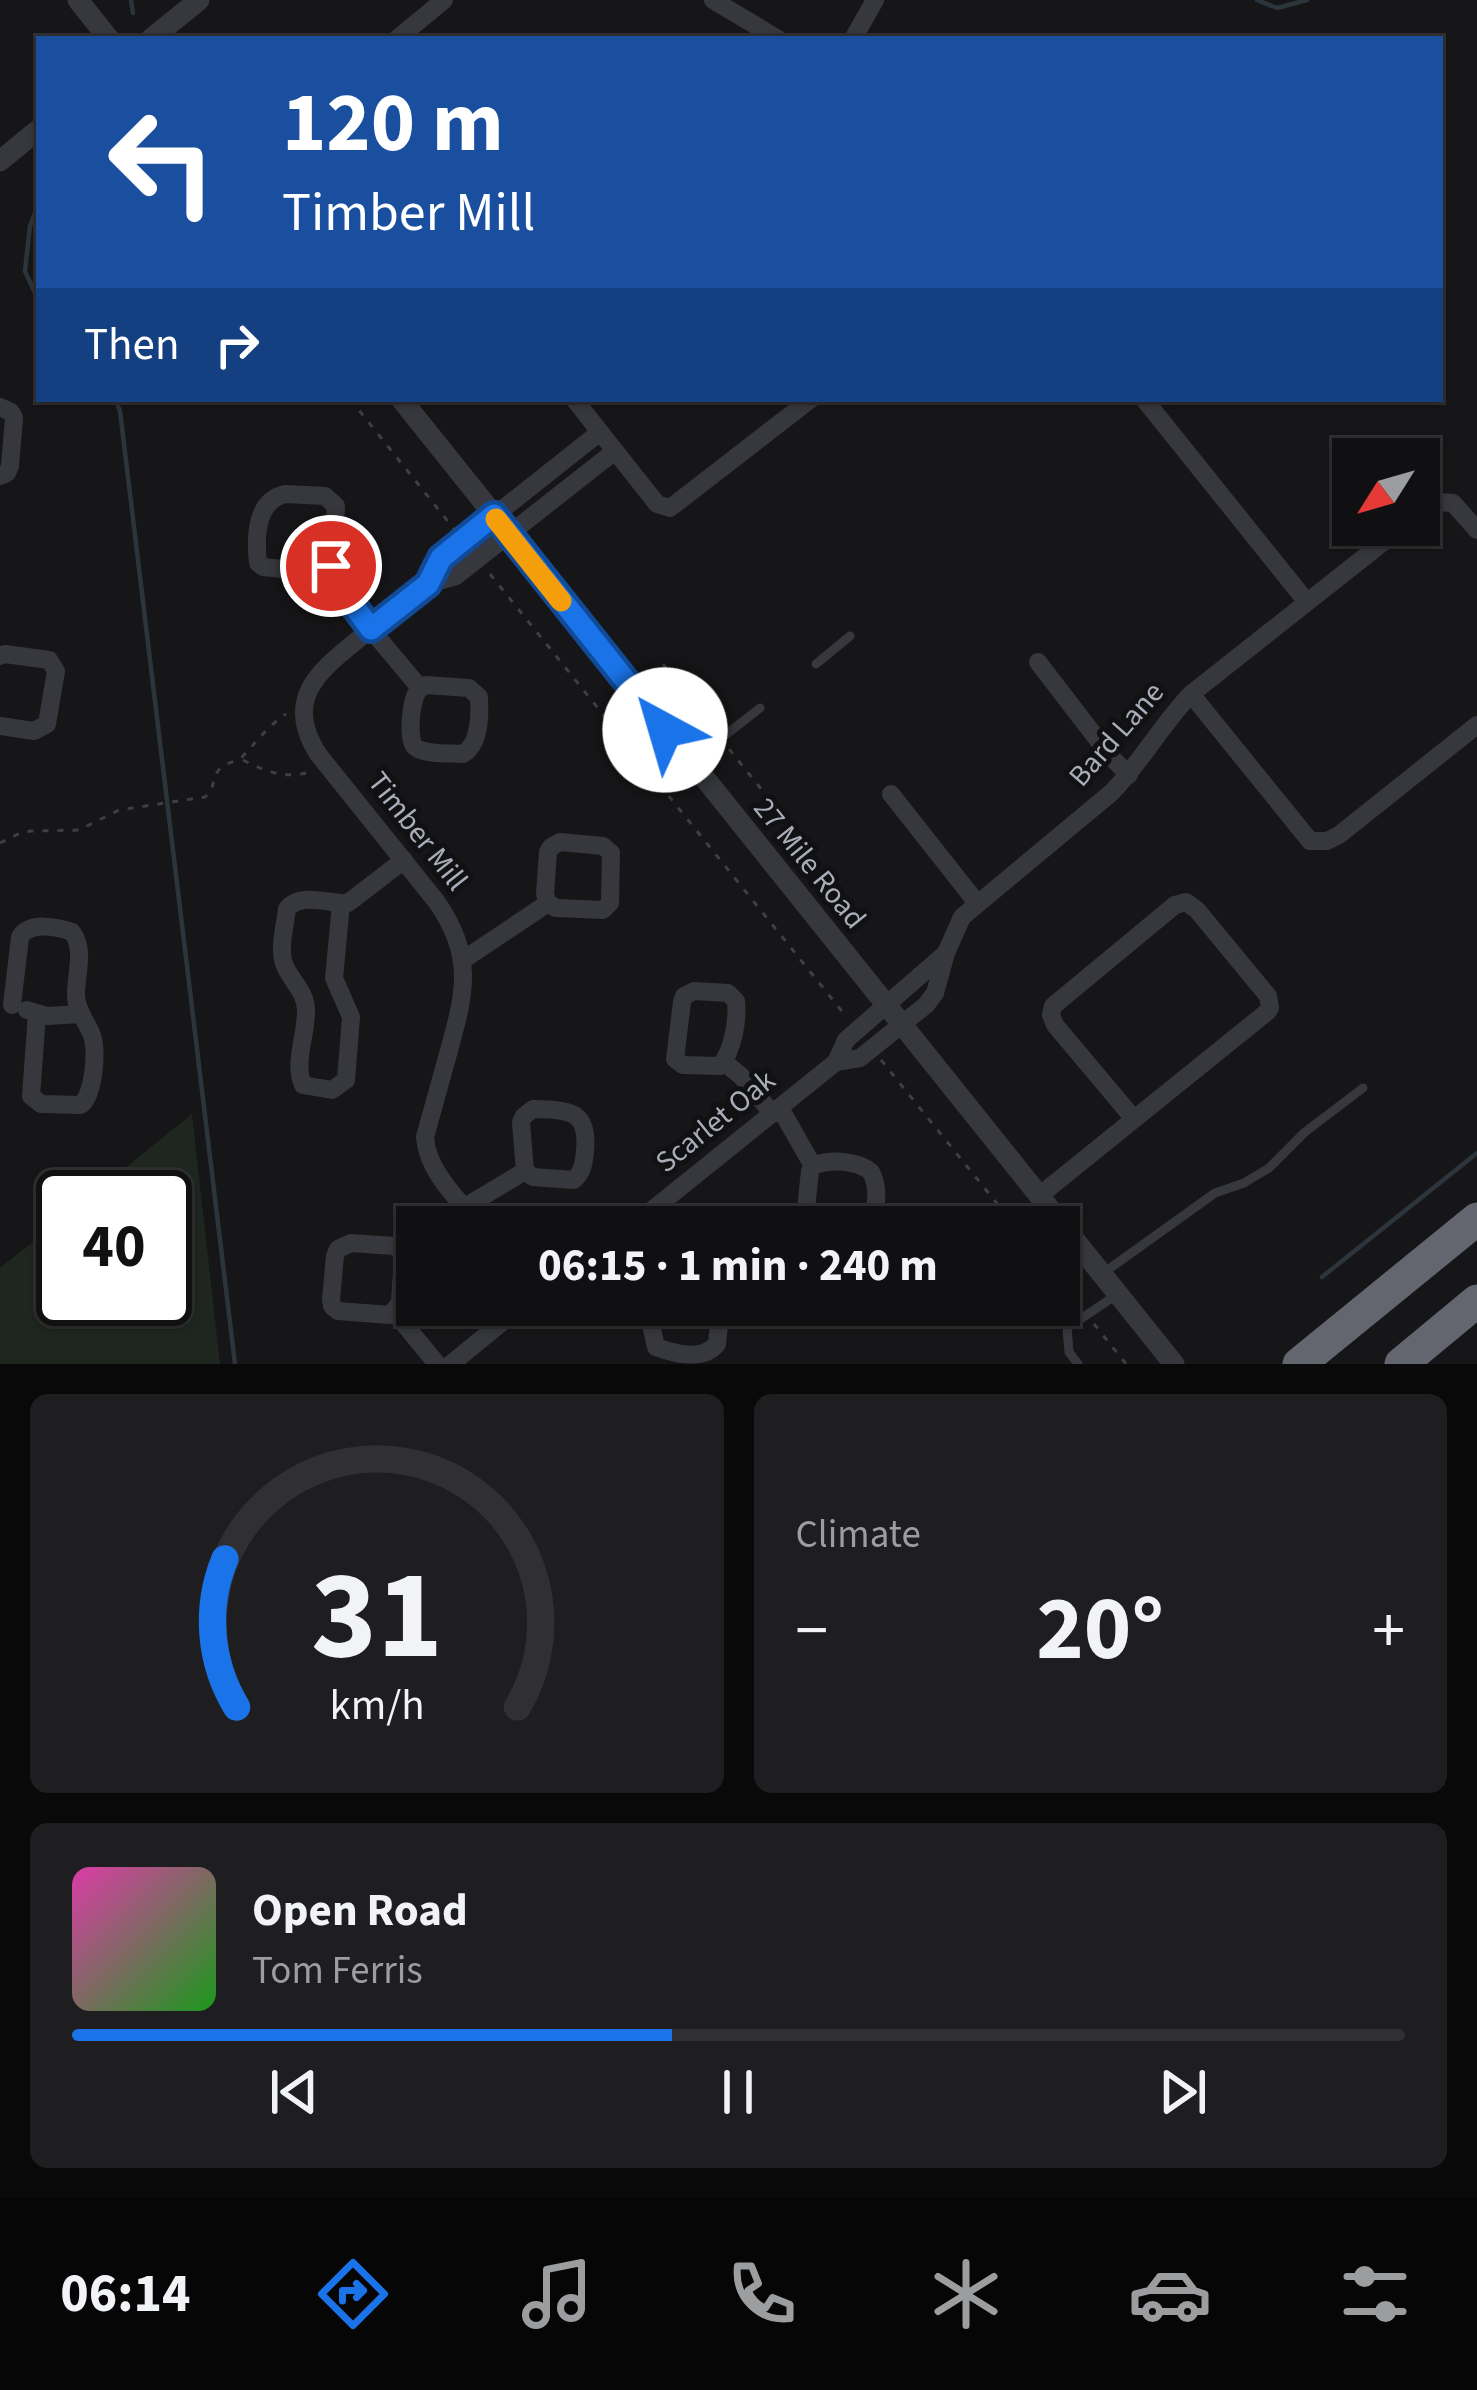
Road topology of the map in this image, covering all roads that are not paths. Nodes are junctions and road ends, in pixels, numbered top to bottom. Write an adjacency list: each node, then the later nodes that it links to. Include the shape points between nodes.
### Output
1 (78, 0): 6 (street)
2 (200, 0): 7 (street)
3 (444, 0): 8 (street)
4 (713, 0): 9 (street)
5 (875, 0): 10 (street)
6 (107, 36)
7 (156, 36)
8 (401, 36)
9 (773, 36)
10 (855, 36)
11 (36, 131): 12 (street)
12 (0, 160)
13 (403, 402): 22 (street, 27 Mile Road)
14 (576, 402): 18 (street)
15 (807, 402): 19 (street, via 670,508 657,505)
16 (1146, 402): 28 (street)
17 (0, 407): 20 (street, via 14,418 10,466)
18 (600, 432): 19 (street); 22 (street)
19 (615, 451): 24 (street)
20 (0, 476)
21 (1440, 502): 23 (street, via 1453,503)
22 (494, 515): 24 (street, 27 Mile Road); 27 (street, via 441,558)
23 (1477, 530)
24 (509, 535): 27 (street, via 456,577); 39 (street, 27 Mile Road)
25 (1378, 546): 28 (street, Bard Lane)
26 (327, 570): 26 (street, via 337,514 332,499 269,500 260,514 258,562); 29 (street)
27 (428, 584): 29 (street)
28 (1306, 601): 35 (street, Bard Lane)
29 (371, 629): 34 (street); 42 (street, Timber Mill, via 312,681 306,730)
30 (850, 636): 33 (lane)
31 (0, 656): 38 (street, via 49,660 56,671 47,724 34,731)
32 (1038, 662): 40 (street)
33 (816, 664)
34 (420, 688): 34 (street, via 412,746 468,752 480,703 474,691)
35 (1191, 694): 37 (street, via 1310,841 1339,836); 40 (street, Bard Lane)
36 (760, 708): 39 (lane)
37 (1477, 725)
38 (0, 726)
39 (691, 762): 50 (street, 27 Mile Road)
40 (1129, 775): 44 (street, Bard Lane)
41 (891, 794): 44 (street)
42 (404, 860): 45 (street); 47 (street, Timber Mill, via 447,916)
43 (548, 903): 43 (street, via 607,907 608,848 551,847); 47 (street)
44 (976, 903): 46 (street, Bard Lane)
45 (341, 904): 48 (street, via 334,969); 49 (street, via 299,899 287,909 284,961)
46 (946, 953): 50 (street, Bard Lane); 54 (street, Bard Lane, via 935,993)
47 (463, 961): 63 (street, Timber Mill, via 463,1002 425,1137 435,1169)
48 (340, 992): 49 (street); 49 (street, via 352,1028 338,1089 309,1088 300,1079)
49 (305, 1002)
50 (885, 1005): 54 (street, 27 Mile Road); 55 (street, Scarlet Oak, via 846,1040)
51 (6, 1006): 52 (street); 53 (street, via 24,930 65,930 80,943)
52 (37, 1014): 53 (street); 53 (street, via 31,1096 74,1106 90,1096 94,1051)
53 (81, 1014)
54 (902, 1026): 55 (street, Scarlet Oak, via 860,1058); 62 (street, 27 Mile Road)
55 (836, 1062): 58 (street, Scarlet Oak)
56 (724, 1063): 56 (street, via 736,1000 728,992 689,993 675,1059); 58 (street)
57 (1363, 1088): 69 (lane, via 1270,1168 1215,1192)
58 (776, 1111): 60 (street); 65 (street, Scarlet Oak)
59 (1134, 1119): 59 (street, via 1271,1005 1186,902 1053,1006 1055,1025); 62 (street)
60 (813, 1166): 66 (street); 67 (street, via 858,1164 871,1172)
61 (525, 1171): 61 (street, via 578,1178 587,1132 580,1119 528,1112 521,1122); 64 (street)
62 (1039, 1196): 69 (street, 27 Mile Road)
63 (464, 1206)
64 (467, 1206)
65 (657, 1206)
66 (807, 1206)
67 (875, 1206)
68 (1477, 1219): 80 (highway)
69 (1102, 1274): 70 (street, 27 Mile Road)
70 (1118, 1294): 76 (lane, via 1067,1328); 79 (street, 27 Mile Road)
71 (1477, 1301): 81 (highway)
72 (395, 1312): 72 (street, via 332,1306 338,1249 400,1249); 77 (street)
73 (497, 1326): 78 (street)
74 (652, 1326): 75 (street, via 656,1347 702,1354 714,1349)
75 (719, 1326)
76 (1072, 1362)
77 (437, 1364)
78 (451, 1364)
79 (1174, 1364)
80 (1299, 1364)
81 (1400, 1364)

